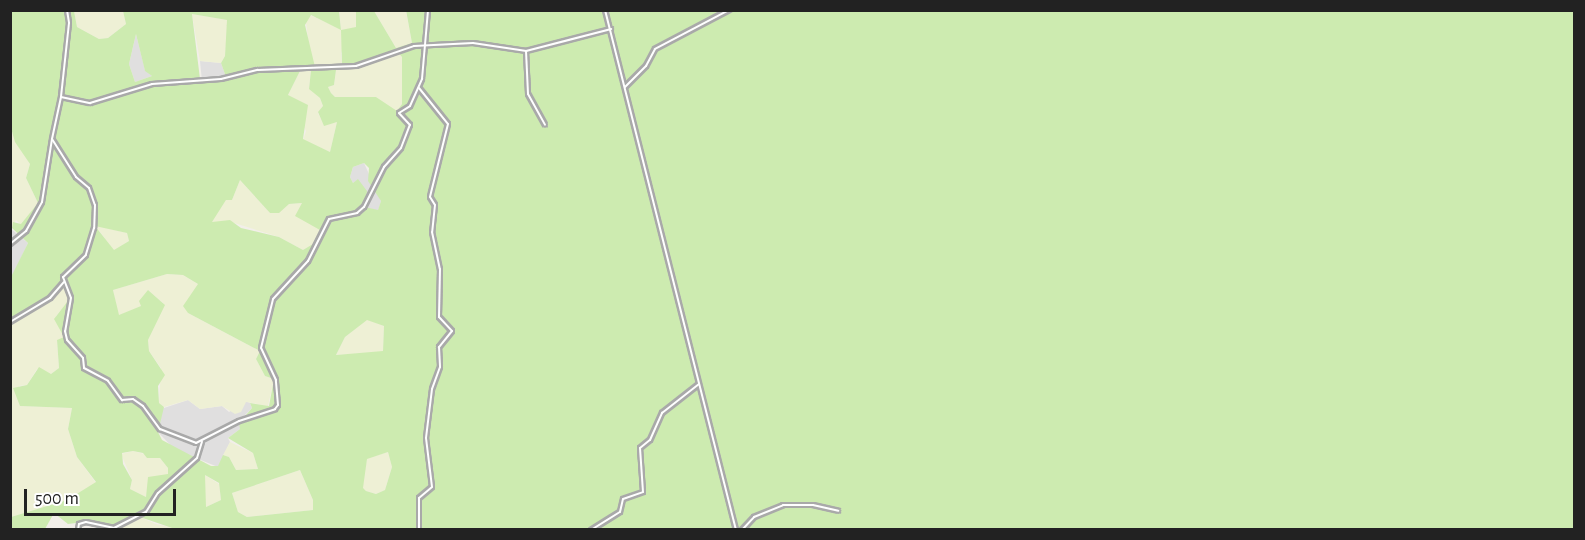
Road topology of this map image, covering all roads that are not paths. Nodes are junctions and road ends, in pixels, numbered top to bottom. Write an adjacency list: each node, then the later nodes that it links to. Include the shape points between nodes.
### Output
1 (66, 10): 10 (street, via 69,23)
2 (428, 10): 6 (street)
3 (605, 10): 5 (street)
4 (729, 10): 8 (street, via 655,49 646,66)
5 (611, 29): 7 (street); 8 (street)
6 (426, 46): 7 (street, via 473,43); 9 (street); 10 (street, via 401,49 356,66 258,70 221,79 152,84 90,103)
7 (526, 51): 11 (street, via 528,94)
8 (626, 87): 22 (street)
9 (419, 88): 17 (street, via 410,106 399,113 410,125 401,148 384,167 364,207 357,213 330,219 308,261 273,299 261,348 276,381 279,401 275,409 239,421); 20 (street, via 448,124 432,175 430,197 435,205 432,232 440,269 440,320 452,331 439,346 440,367 432,389 426,438 432,487 419,498)
10 (61, 98): 12 (street)
11 (545, 125)
12 (52, 139): 13 (street, via 42,202 27,230); 14 (street, via 76,177 89,188 95,205 94,228 86,255 65,273)
13 (10, 244)
14 (64, 282): 15 (street, via 50,298); 17 (street, via 71,298 67,340 83,358 84,368 108,381 122,400 133,399 143,406 160,429 190,442)
15 (10, 322)
16 (699, 383): 21 (street, via 661,414 650,440 640,448 643,492 623,499 617,515)
17 (202, 441): 19 (street, via 197,458 164,486 146,512 114,528 86,522 79,524)
18 (838, 511): 23 (street, via 813,505 783,505 754,517)
19 (78, 530)
20 (419, 530)
21 (591, 530)
22 (736, 530)
23 (742, 530)

